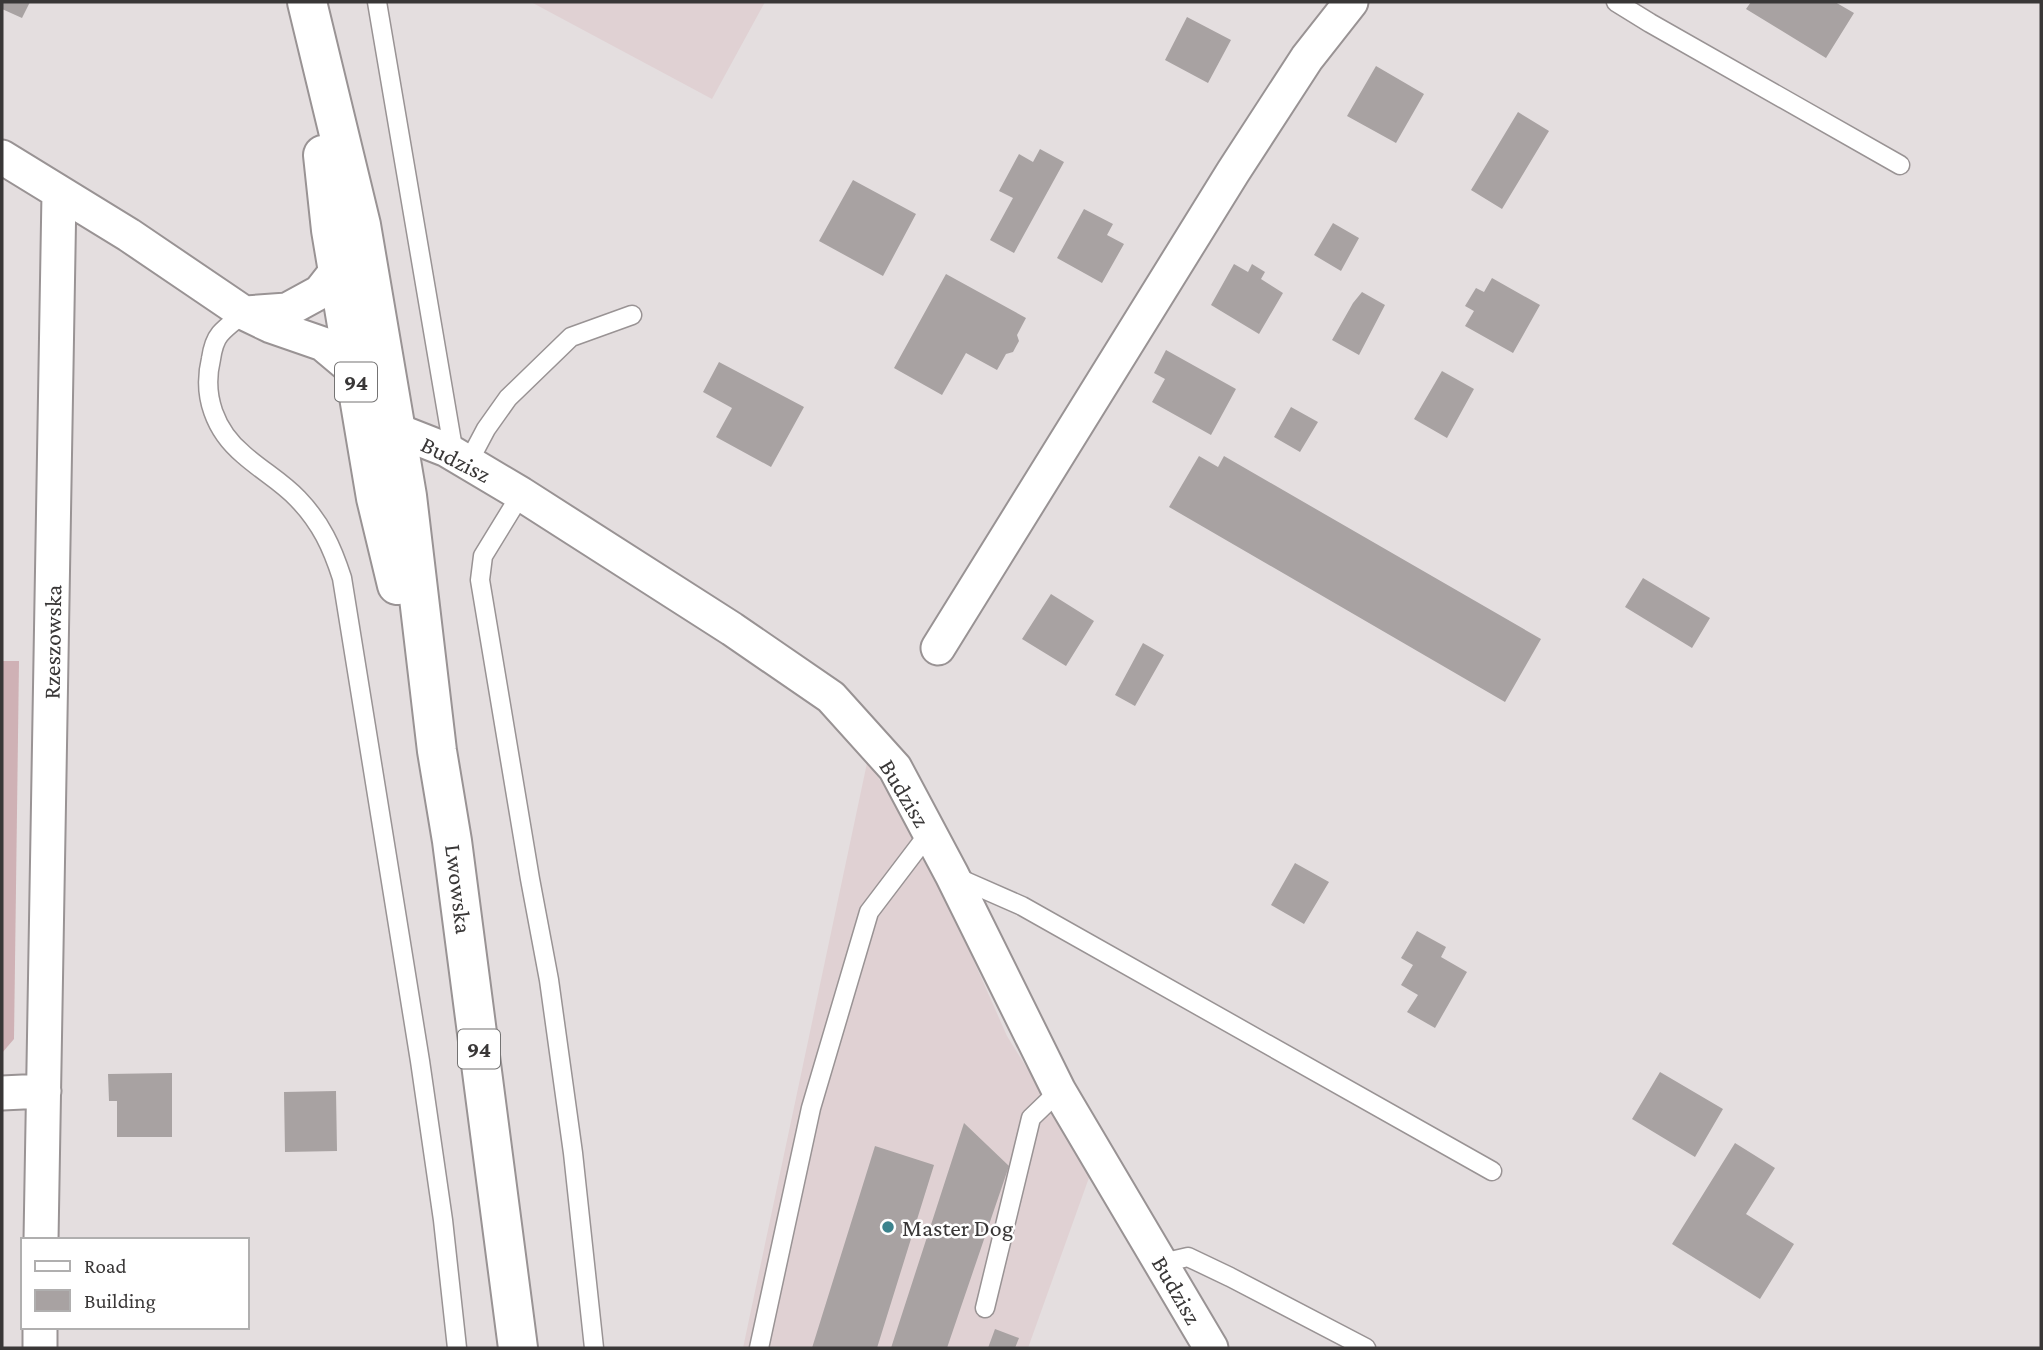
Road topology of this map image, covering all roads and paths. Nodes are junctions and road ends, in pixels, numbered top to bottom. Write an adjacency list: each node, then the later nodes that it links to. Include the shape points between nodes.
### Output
1 (377, 2): 13 (lane)
2 (1351, 2): 15 (street, via 1307,58 1233,172)
3 (1616, 2): 6 (lane)
4 (308, 4): 8 (main road, 94); 12 (main road, 94, via 360,225)
5 (2, 157): 7 (street)
6 (1900, 165)
7 (59, 193): 9 (street); 19 (street, Rzeszowska)
8 (338, 269): 9 (street, via 320,292 288,310); 11 (main road, 94)
9 (244, 313): 11 (street, via 323,344); 28 (lane, via 219,336 211,356 209,401 227,438 316,520 342,578 421,1061)
10 (632, 315): 13 (lane, via 572,337 508,398)
11 (354, 370): 16 (main road, 94, via 376,498)
12 (396, 430): 13 (street, Budzisz); 16 (main road, Lwowska / 94)
13 (461, 458): 14 (street, Budzisz)
14 (521, 494): 17 (street, Budzisz, via 831,697 895,768); 30 (lane, via 483,556 481,580 549,980)
15 (938, 648)
16 (437, 751): 29 (main road, Lwowska / 94, via 453,841)
17 (929, 833): 18 (street, Budzisz); 31 (lane, via 869,912 811,1108)
18 (952, 875): 20 (street, Budzisz); 22 (lane, via 1022,906)
19 (44, 1091): 21 (street); 23 (street, Rzeszowska)
20 (1059, 1091): 24 (street, Budzisz); 25 (lane, via 1031,1118)
21 (2, 1093)
22 (1492, 1171)
23 (41, 1238)
24 (1162, 1263): 32 (street, Budzisz); 33 (lane, via 1188,1256)
25 (985, 1308)
26 (40, 1329): 27 (street)
27 (40, 1348)
28 (457, 1348)
29 (518, 1348)
30 (594, 1348)
31 (760, 1348)
32 (1211, 1348)
33 (1366, 1348)

